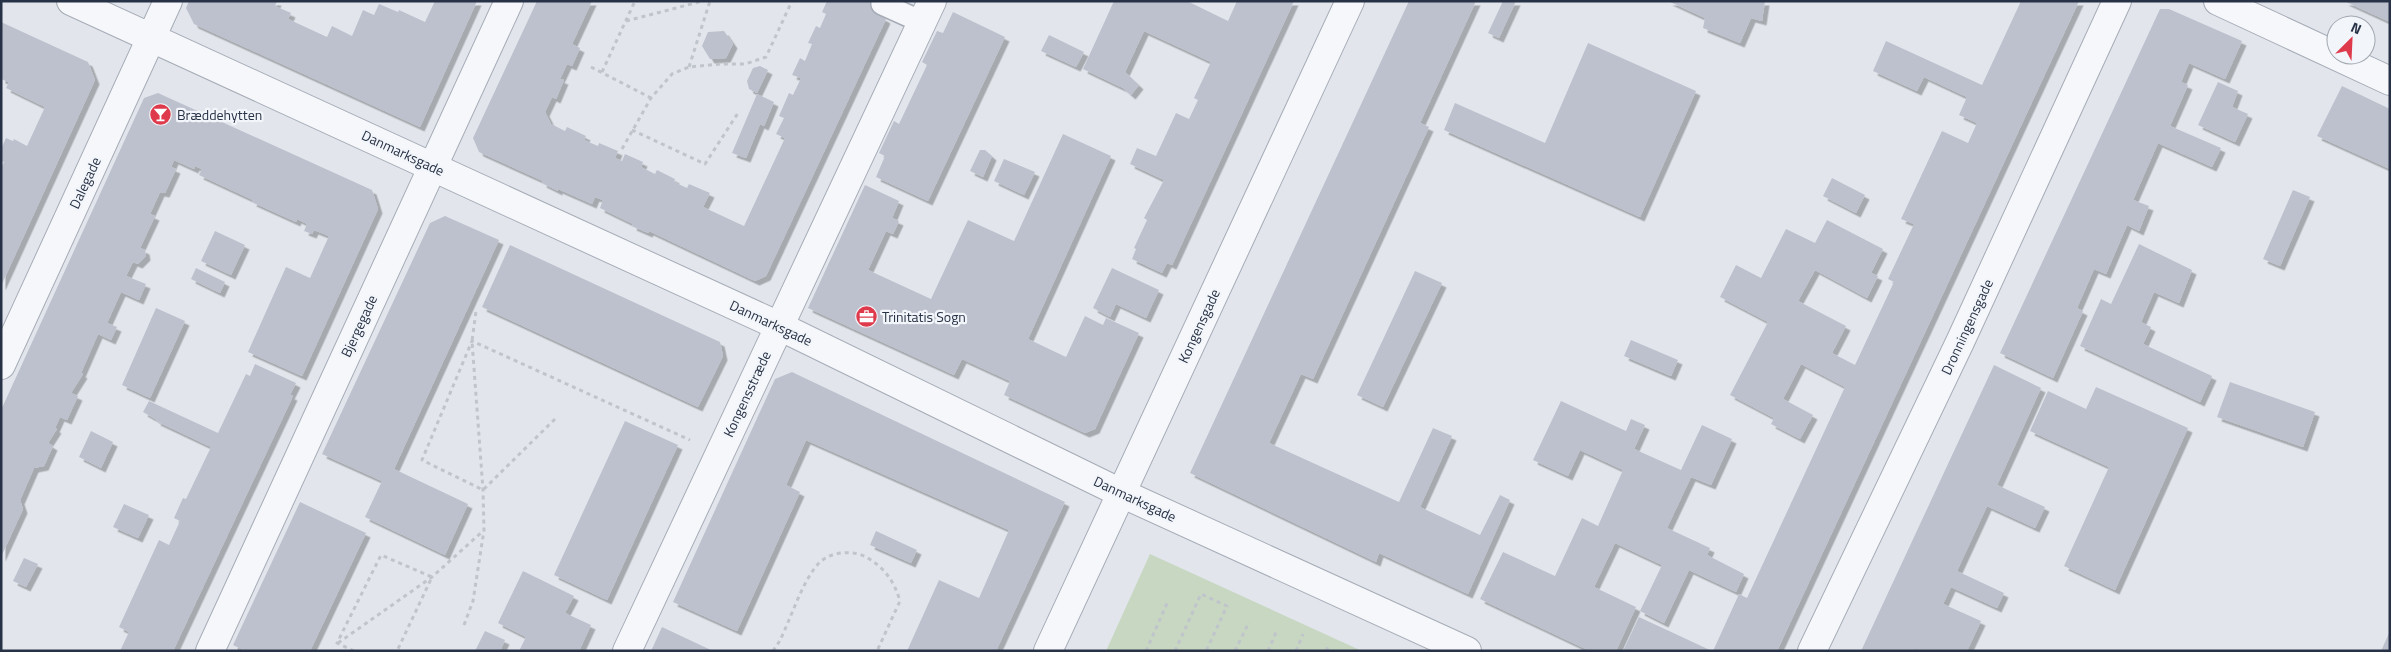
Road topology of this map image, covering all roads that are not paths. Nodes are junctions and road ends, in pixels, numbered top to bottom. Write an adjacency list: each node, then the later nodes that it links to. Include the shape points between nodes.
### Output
1 (72, 1): 9 (street, Danmarksgade)
2 (168, 1): 9 (street, Dalegade)
3 (509, 1): 11 (street, Bjergegade)
4 (1350, 1): 14 (street, Kongensgade)
5 (2117, 1): 19 (street, Dronningensgade, via 1960,342)
6 (2218, 1): 10 (street)
7 (882, 4): 8 (lane)
8 (927, 11): 12 (street, Kongensstræde)
9 (152, 38): 11 (street, Danmarksgade); 13 (street, Dalegade)
10 (2390, 81)
11 (432, 167): 12 (street, Danmarksgade); 15 (street, Bjergegade)
12 (779, 326): 14 (street, Danmarksgade); 16 (street, Kongensstræde)
13 (1, 365)
14 (1121, 493): 17 (street, Kongensgade); 18 (street, Danmarksgade)
15 (210, 651)
16 (627, 651)
17 (1048, 651)
18 (1467, 651)
19 (1812, 651)

